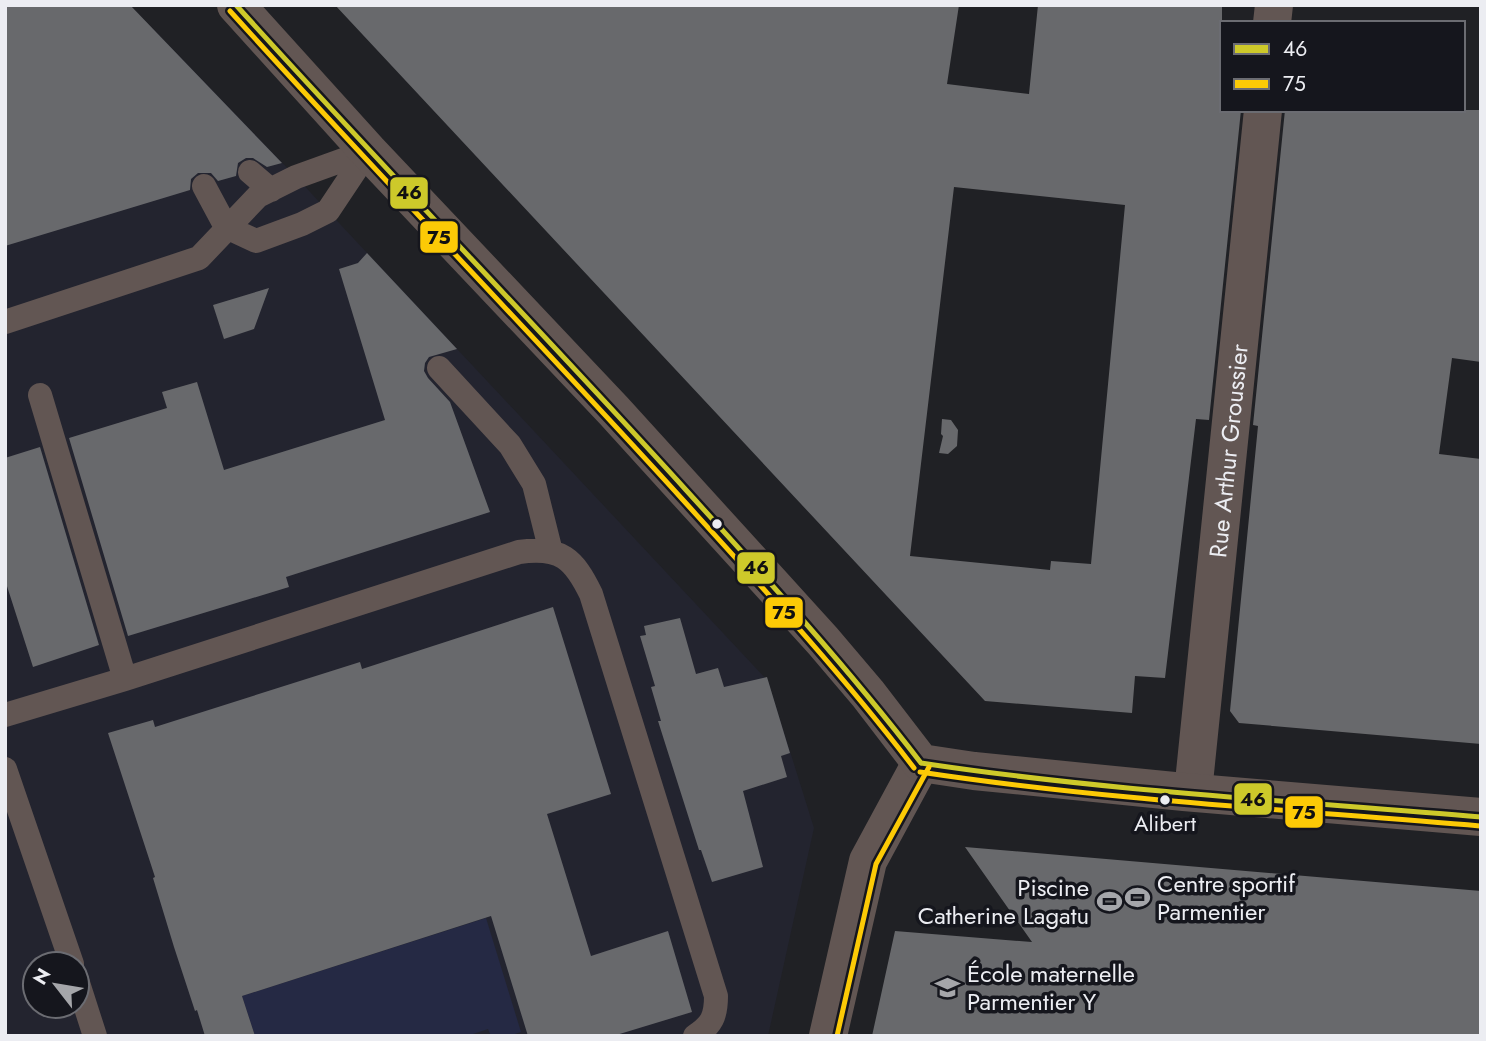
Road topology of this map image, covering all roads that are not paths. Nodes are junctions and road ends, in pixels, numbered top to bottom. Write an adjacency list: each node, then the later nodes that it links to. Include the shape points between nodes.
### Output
1 (236, 5): 3 (street)
2 (1263, 112): 16 (street, Rue Arthur Groussier)
3 (368, 150): 6 (lane); 7 (lane, via 328,211 256,241); 14 (street, via 823,641)
4 (250, 172): 6 (lane)
5 (204, 186): 7 (lane)
6 (271, 190): 7 (lane, via 258,196)
7 (226, 227): 8 (lane, via 199,258)
8 (5, 322)
9 (439, 368): 11 (lane, via 510,445 534,484)
10 (40, 395): 12 (lane)
11 (551, 552): 12 (lane, via 519,552); 19 (lane, via 579,569 591,594 716,996 716,1014 709,1027)
12 (125, 679): 13 (lane)
13 (5, 715)
14 (921, 763): 16 (street); 20 (street, via 868,861)
15 (5, 769): 18 (lane)
16 (1193, 792): 17 (street)
17 (1481, 817)
18 (67, 950)
19 (695, 1036)
20 (828, 1036)

